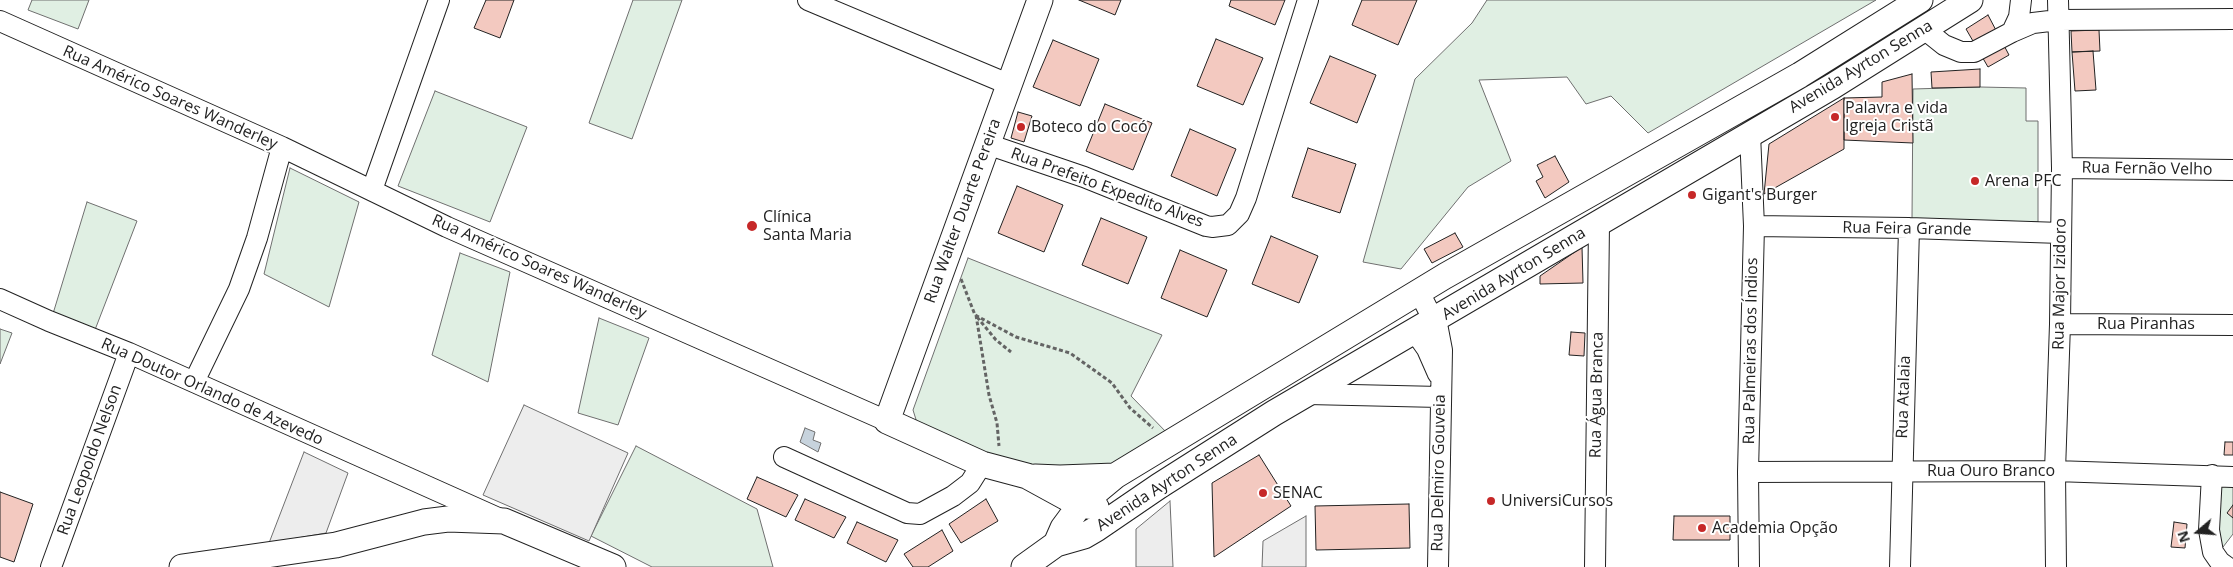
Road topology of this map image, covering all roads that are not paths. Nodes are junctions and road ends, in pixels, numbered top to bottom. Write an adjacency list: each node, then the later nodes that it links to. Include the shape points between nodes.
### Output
1 (439, 0): 22 (street)
2 (808, 0): 15 (street)
3 (1040, 0): 15 (main road, Rua Walter Duarte Pereira)
4 (1308, 0): 18 (street, Rua Prefeito Expedito Alves, via 1246,198 1228,225 1206,226 1084,177)
5 (1920, 0): 14 (main road, Avenida Ayrton Senna)
6 (1970, 0): 12 (main road, Avenida Ayrton Senna)
7 (2021, 0): 13 (street, via 2019,17)
8 (2058, 0): 10 (street, Rua Major Izidoro)
9 (2233, 19): 10 (street)
10 (2058, 20): 13 (street, via 2033,23); 20 (street, Rua Major Izidoro)
11 (0, 21): 19 (street, Rua Américo Soares Wanderley)
12 (1924, 29): 13 (street, via 1944,45 1962,52 1974,52); 16 (main road, Avenida Ayrton Senna)
13 (2012, 32)
14 (1800, 75): 16 (main road, via 1794,85 1772,102); 27 (main road, Avenida Ayrton Senna)
15 (1008, 84): 18 (main road, Rua Walter Duarte Pereira)
16 (1777, 118): 17 (main road, Avenida Ayrton Senna)
17 (1750, 134): 23 (main road, Avenida Ayrton Senna); 24 (street, Rua Palmeiras dos Índios)
18 (987, 144): 36 (main road, Rua Walter Duarte Pereira)
19 (282, 148): 22 (street, Rua Américo Soares Wanderley); 33 (street, via 239,289)
20 (2062, 168): 21 (street, Rua Fernão Velho); 26 (street, Rua Major Izidoro)
21 (2233, 170)
22 (372, 190): 36 (street, Rua Américo Soares Wanderley, via 447,227)
23 (1599, 224): 31 (main road, Avenida Ayrton Senna); 57 (street, Rua Água Branca)
24 (1754, 226): 25 (street, Rua Feira Grande); 41 (street, Rua Palmeiras dos Índios)
25 (1909, 228): 26 (street, Rua Feira Grande); 39 (street, Rua Atalaia)
26 (2061, 233): 29 (street, Rua Major Izidoro)
27 (1419, 292): 31 (street, Rua Delmiro Gouveia); 43 (main road, Avenida Ayrton Senna)
28 (0, 299): 32 (street, Rua Doutor Orlando de Azevedo)
29 (2060, 324): 30 (street, Rua Piranhas); 40 (street, Rua Major Izidoro)
30 (2233, 325)
31 (1425, 327): 34 (street, Rua Delmiro Gouveia, via 1427,349); 35 (main road, Avenida Ayrton Senna)
32 (129, 353): 33 (street, Rua Doutor Orlando de Azevedo); 52 (street, Rua Leopoldo Nelson)
33 (194, 382): 46 (street, Rua Doutor Orlando de Azevedo)
34 (1440, 388): 35 (street); 56 (street, Rua Delmiro Gouveia)
35 (1308, 394): 48 (main road, Avenida Ayrton Senna)
36 (887, 421): 38 (main road, Rua Américo Soares Wanderley)
37 (784, 457): 38 (street, via 907,513 920,514 970,483)
38 (991, 458): 42 (main road, Rua Américo Soares Wanderley)
39 (1901, 471): 40 (street, Rua Ouro Branco); 41 (street, Rua Ouro Branco); 59 (street, Rua Atalaia)
40 (2055, 471): 44 (street, Rua Ouro Branco); 60 (street, Rua Major Izidoro)
41 (1748, 472): 58 (street, Rua Palmeiras dos Índios)
42 (1027, 476): 43 (main road); 47 (main road, Rua Américo Soares Wanderley)
43 (1115, 476): 47 (main road, Avenida Ayrton Senna)
44 (2212, 476): 45 (street, Rua Ouro Branco); 61 (street, via 2209,530 2213,552)
45 (2233, 477)
46 (424, 486): 49 (street, Rua Doutor Orlando de Azevedo); 50 (street, via 431,505)
47 (1080, 505): 48 (main road, Rua Américo Soares Wanderley); 51 (main road, Avenida Ayrton Senna, via 1062,528)
48 (1124, 511): 51 (main road, Avenida Ayrton Senna, via 1096,529)
49 (504, 521): 50 (main road, via 448,519); 54 (main road, Rua Doutor Orlando de Azevedo)
50 (424, 522): 53 (main road, via 336,545)
51 (1064, 542): 55 (main road, Avenida Ayrton Senna)
52 (51, 567)
53 (182, 567)
54 (613, 567)
55 (1024, 567)
56 (1438, 567)
57 (1595, 567)
58 (1749, 567)
59 (1900, 567)
60 (2056, 567)
61 (2227, 567)

